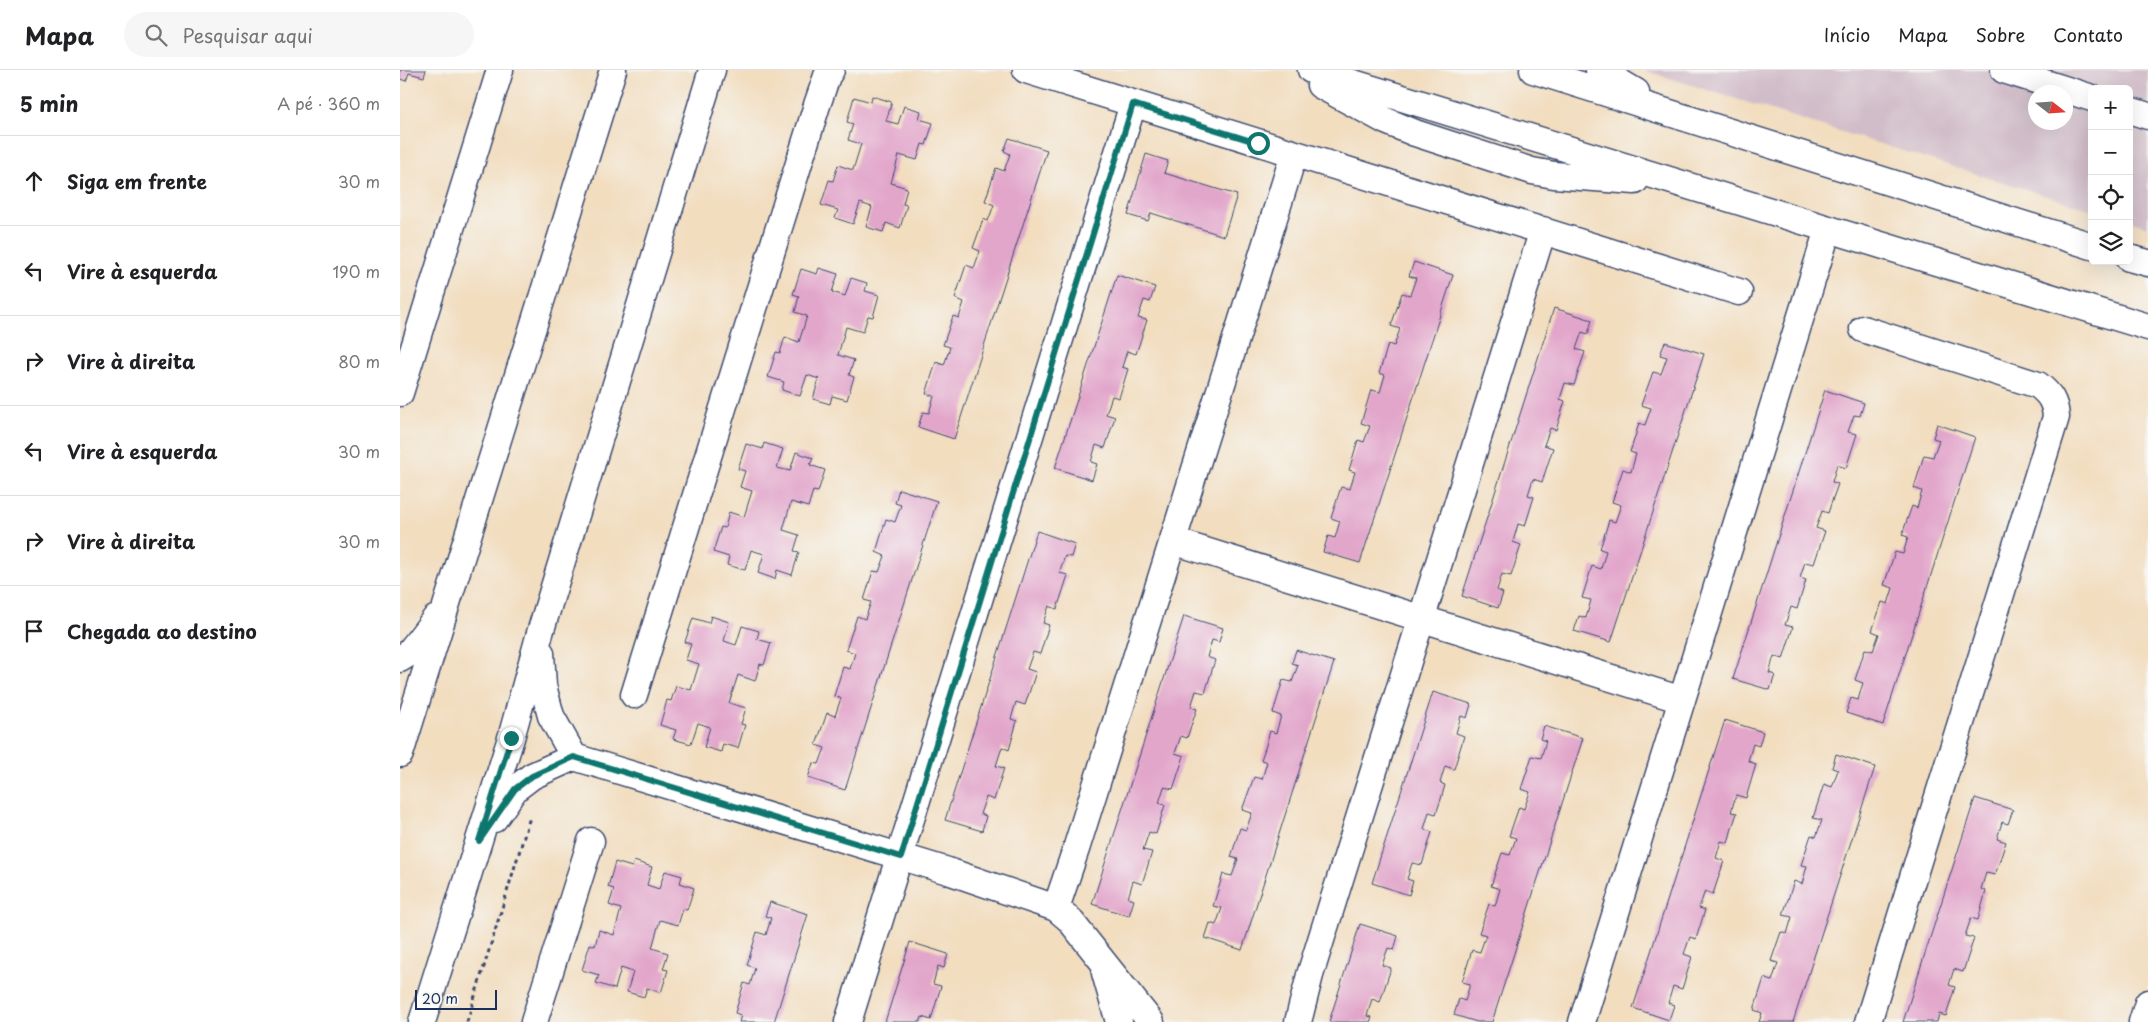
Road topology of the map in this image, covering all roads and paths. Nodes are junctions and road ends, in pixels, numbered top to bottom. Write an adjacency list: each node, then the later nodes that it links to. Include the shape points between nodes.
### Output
1 (500, 70): 28 (street)
2 (702, 70): 13 (street)
3 (712, 70): 13 (street)
4 (831, 70): 34 (street, via 814,115)
5 (1026, 70): 14 (street)
6 (1293, 70): 19 (street, via 1386,121 1532,170 1554,175)
7 (1311, 70): 19 (street)
8 (1533, 70): 16 (street)
9 (1599, 70): 16 (street)
10 (2004, 70): 12 (street)
11 (613, 71): 30 (street)
12 (2088, 97)
13 (704, 98): 32 (street)
14 (1133, 104): 18 (street); 41 (street)
15 (2133, 111): 17 (street)
16 (1675, 115): 22 (street)
17 (2148, 116)
18 (1294, 154): 21 (street); 29 (street)
19 (1695, 188): 20 (street)
20 (1828, 229): 26 (street); 35 (street)
21 (1543, 230): 25 (street); 31 (street)
22 (2088, 245)
23 (2133, 259): 24 (street)
24 (2148, 264)
25 (1739, 292)
26 (2148, 327)
27 (1863, 329): 55 (street, via 2038,385 2052,398 2056,407 2056,417)
28 (400, 393)
29 (1172, 541): 31 (street); 42 (street)
30 (446, 604): 33 (street, via 408,654); 36 (street)
31 (1421, 618): 35 (street); 44 (street)
32 (540, 633): 37 (street, via 543,686 551,716); 39 (street)
33 (400, 659)
34 (634, 695)
35 (1682, 700): 54 (street)
36 (400, 754)
37 (574, 757): 38 (street); 41 (street)
38 (544, 771): 39 (street, via 515,789); 47 (path)
39 (479, 841): 46 (street)
40 (591, 841): 48 (street)
41 (901, 857): 42 (street); 49 (street)
42 (1056, 908): 43 (street)
43 (1100, 958): 50 (street); 51 (street)
44 (1310, 975): 52 (street); 53 (street)
45 (2148, 1003): 56 (street)
46 (422, 1022)
47 (467, 1022)
48 (534, 1022)
49 (848, 1022)
50 (1119, 1022)
51 (1151, 1022)
52 (1290, 1022)
53 (1298, 1022)
54 (1582, 1022)
55 (1868, 1022)
56 (2142, 1022)

